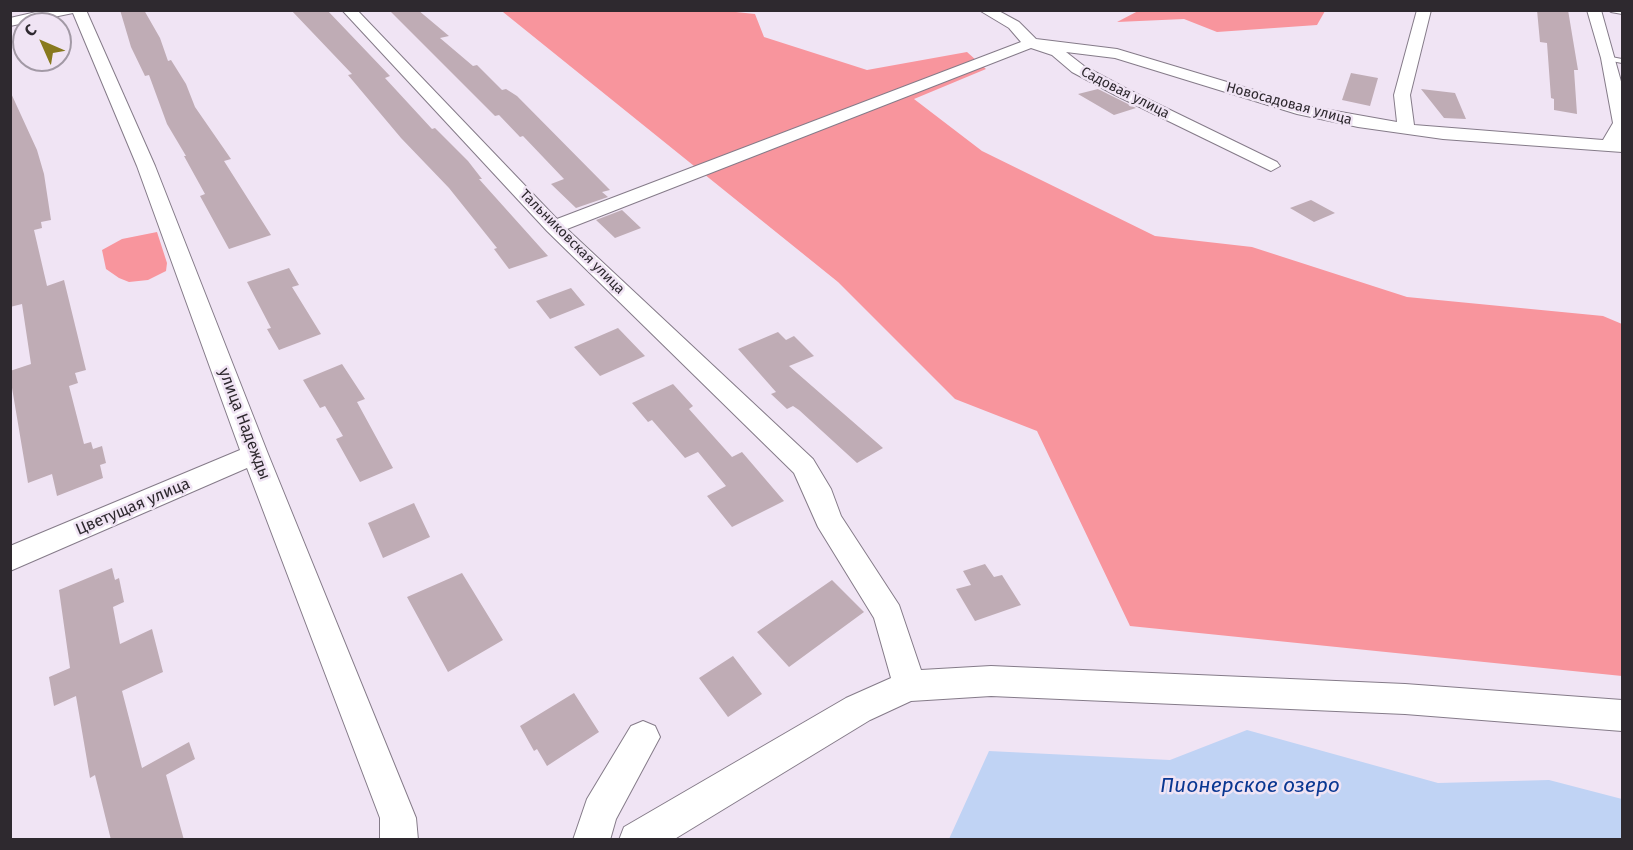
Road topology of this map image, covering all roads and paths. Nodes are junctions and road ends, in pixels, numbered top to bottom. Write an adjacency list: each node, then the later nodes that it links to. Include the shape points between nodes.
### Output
1 (68, 10): 9 (street)
2 (79, 10): 16 (street, улица Надежды, via 146,166)
3 (349, 10): 15 (street, Тальниковская улица)
4 (986, 10): 10 (street, Садовая улица, via 1014,26)
5 (1424, 10): 12 (street, via 1402,95)
6 (1594, 10): 11 (street)
7 (1611, 10): 8 (lane)
8 (1623, 12)
9 (10, 22)
10 (1031, 43): 12 (street, Новосадовая улица, via 1117,54 1303,110); 14 (street, Садовая улица, via 1057,52 1078,69 1121,92); 15 (street)
11 (1616, 59): 13 (street, via 1622,123)
12 (1406, 128): 13 (street, Новосадовая улица, via 1454,135)
13 (1616, 145)
14 (1271, 166)
15 (554, 227): 18 (street, Тальниковская улица, via 804,465 828,519 888,614)
16 (255, 454): 17 (street, Цветущая улица); 21 (street, улица Надежды, via 398,818)
17 (10, 559)
18 (909, 686): 19 (street, via 1014,682 1405,699); 23 (street, via 858,709)
19 (1623, 716)
20 (643, 737): 22 (street, via 600,812)
21 (399, 840)
22 (591, 840)
23 (637, 840)

